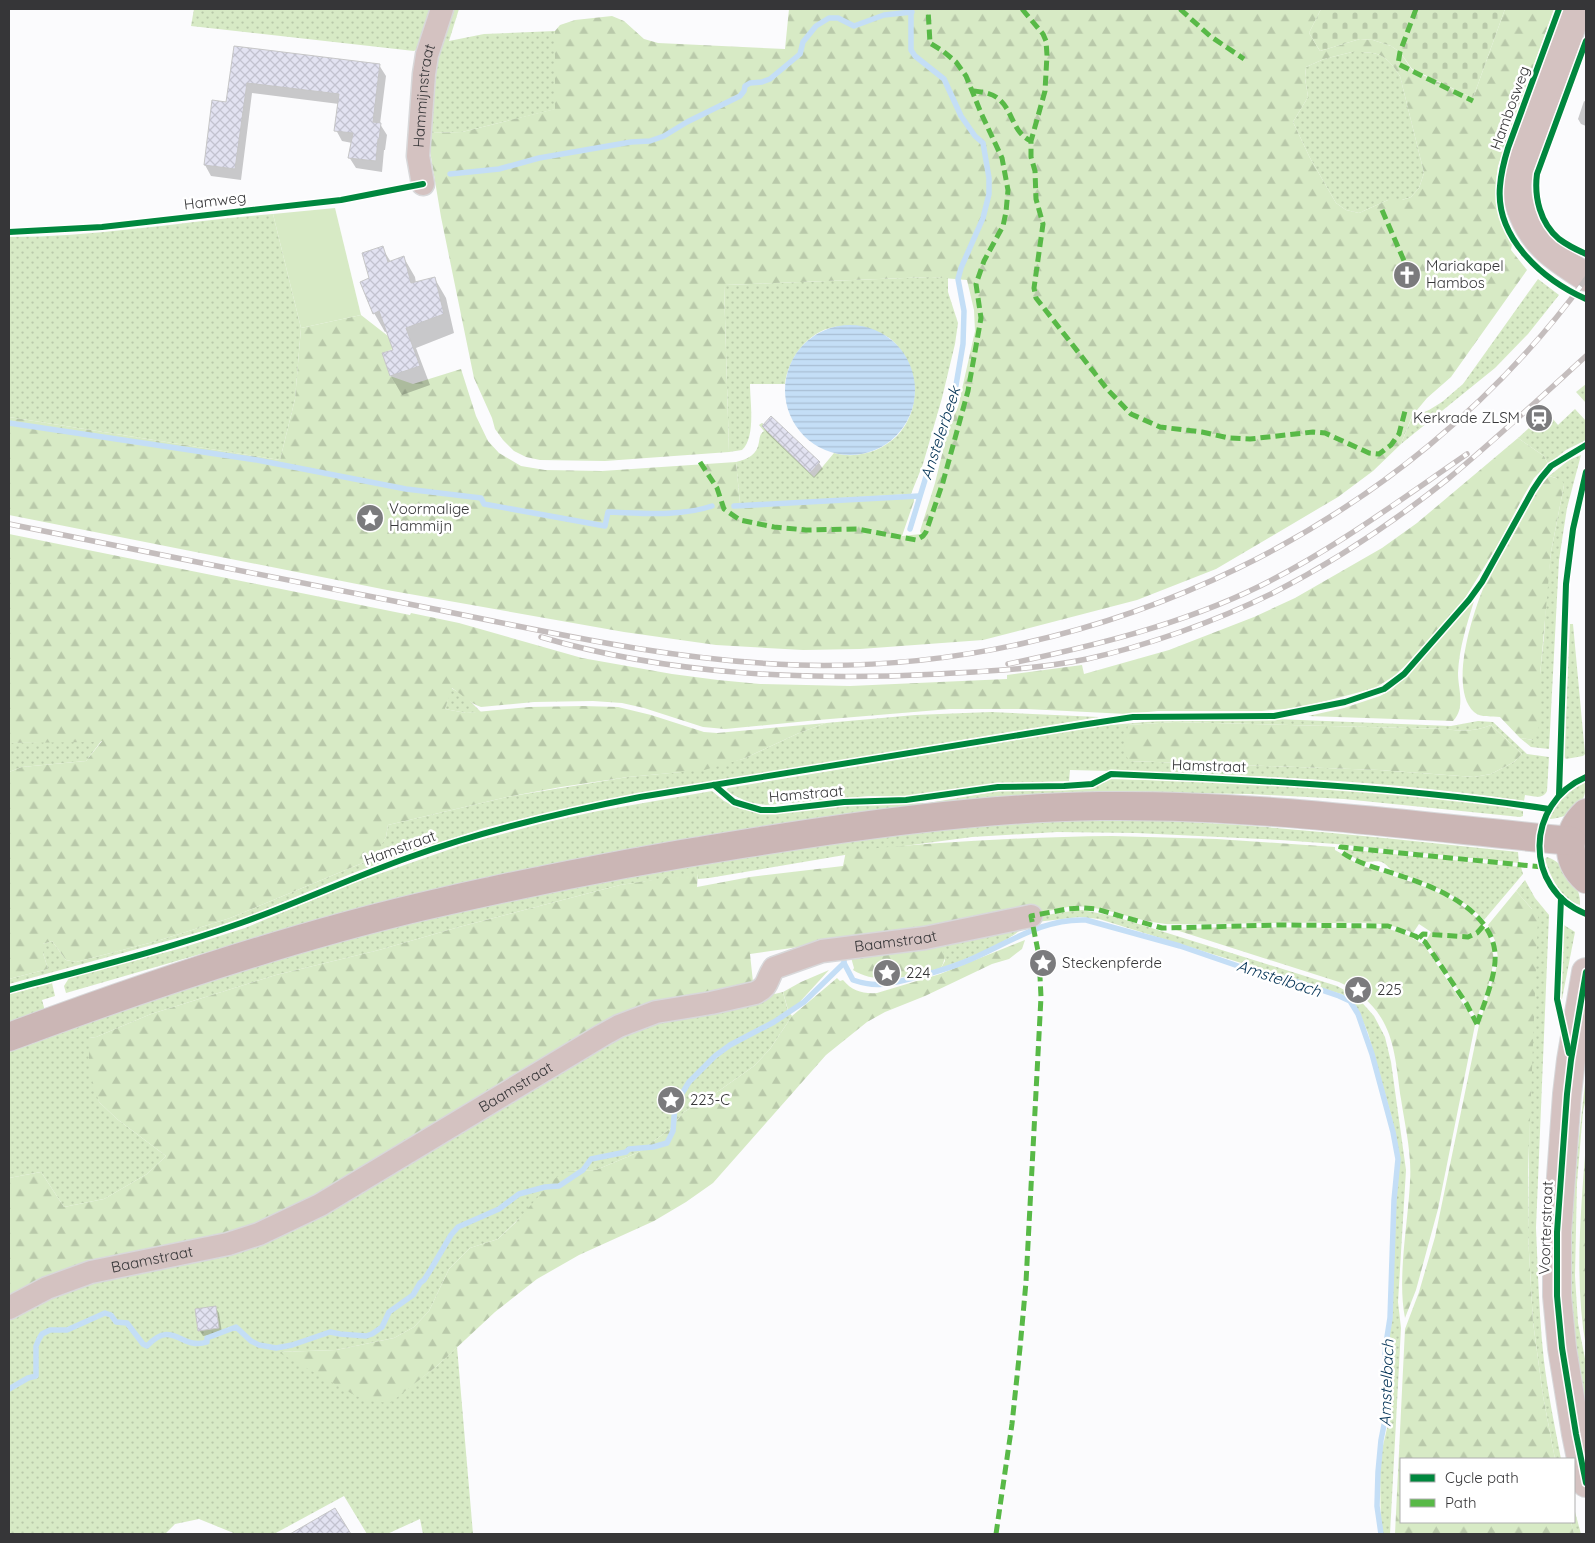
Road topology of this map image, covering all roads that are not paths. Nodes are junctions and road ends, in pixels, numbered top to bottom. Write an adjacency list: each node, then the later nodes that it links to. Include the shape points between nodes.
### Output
1 (442, 9): 3 (street, Hammijnstraat, via 424,74 418,156)
2 (1578, 9): 4 (street, Hambosweg, via 1520,168 1517,187 1518,201 1535,237 1550,252)
3 (423, 184)
4 (1586, 277)
5 (1586, 813): 6 (main road, via 1574,829)
6 (1571, 841): 7 (main road, via 1573,861); 10 (main road, via 1179,807 1100,806 1028,810 877,824 663,857 420,907 210,967)
7 (1586, 879)
8 (1031, 916): 11 (street, Baamstraat, via 925,938 822,950 774,968 768,984 755,993 641,1016 601,1036 320,1205 260,1234 228,1244 91,1272 47,1288)
9 (1586, 972): 12 (street, Voorterstraat, via 1567,1094 1557,1232 1557,1296 1562,1348)
10 (9, 1037)
11 (9, 1308)
12 (1586, 1483)

